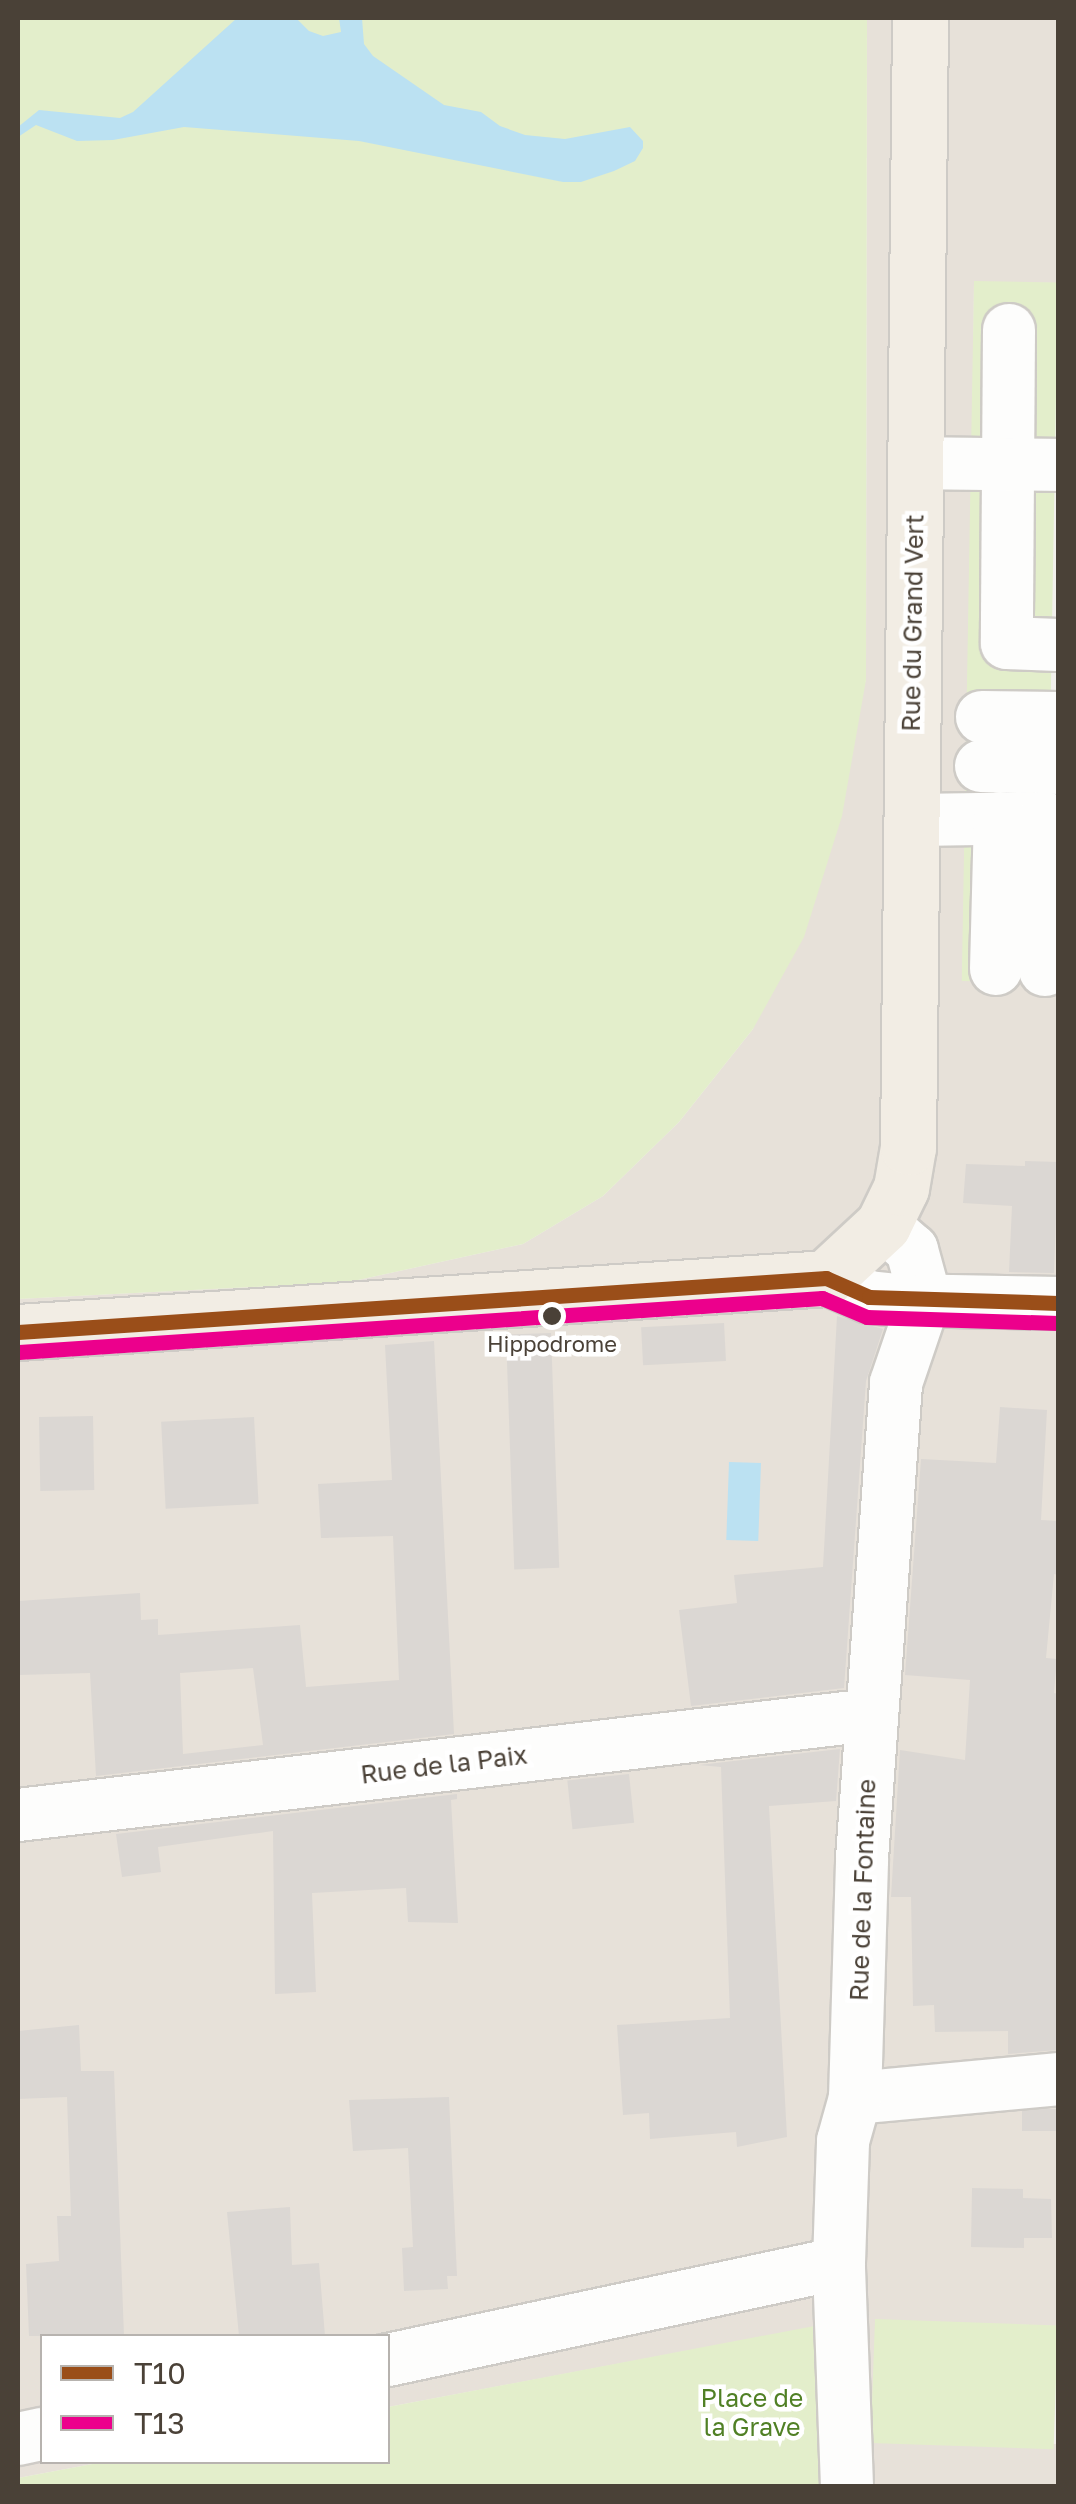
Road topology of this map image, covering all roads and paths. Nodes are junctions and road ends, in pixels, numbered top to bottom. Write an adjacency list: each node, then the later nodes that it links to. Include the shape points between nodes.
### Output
1 (920, 18): 3 (main road, Rue du Grand Vert)
2 (1009, 330): 4 (street)
3 (916, 463): 4 (street); 11 (main road, Rue du Grand Vert)
4 (1034, 464): 5 (street, via 1007,643)
5 (1058, 646)
6 (1058, 682): 8 (street)
7 (1058, 718): 8 (street)
8 (982, 721): 9 (street)
9 (1058, 768)
10 (1034, 818): 11 (street); 12 (street)
11 (910, 820): 13 (main road, Rue du Grand Vert, via 908,1148 901,1188)
12 (1020, 970)
13 (883, 1225): 14 (main road, Rue du Grand Vert); 15 (street, via 912,1250)
14 (826, 1278): 15 (street, via 869,1297); 17 (main road)
15 (924, 1298): 16 (street); 18 (street, Rue de la Fontaine, via 896,1383)
16 (1058, 1303)
17 (18, 1332)
18 (871, 1715): 19 (street, Rue de la Paix); 21 (street, Rue de la Fontaine)
19 (18, 1815)
20 (1058, 2079): 21 (street)
21 (856, 2098): 22 (street, Rue de la Fontaine, via 843,2141)
22 (839, 2263): 23 (street); 24 (street, Rue de la Fontaine)
23 (390, 2360)
24 (847, 2486)

